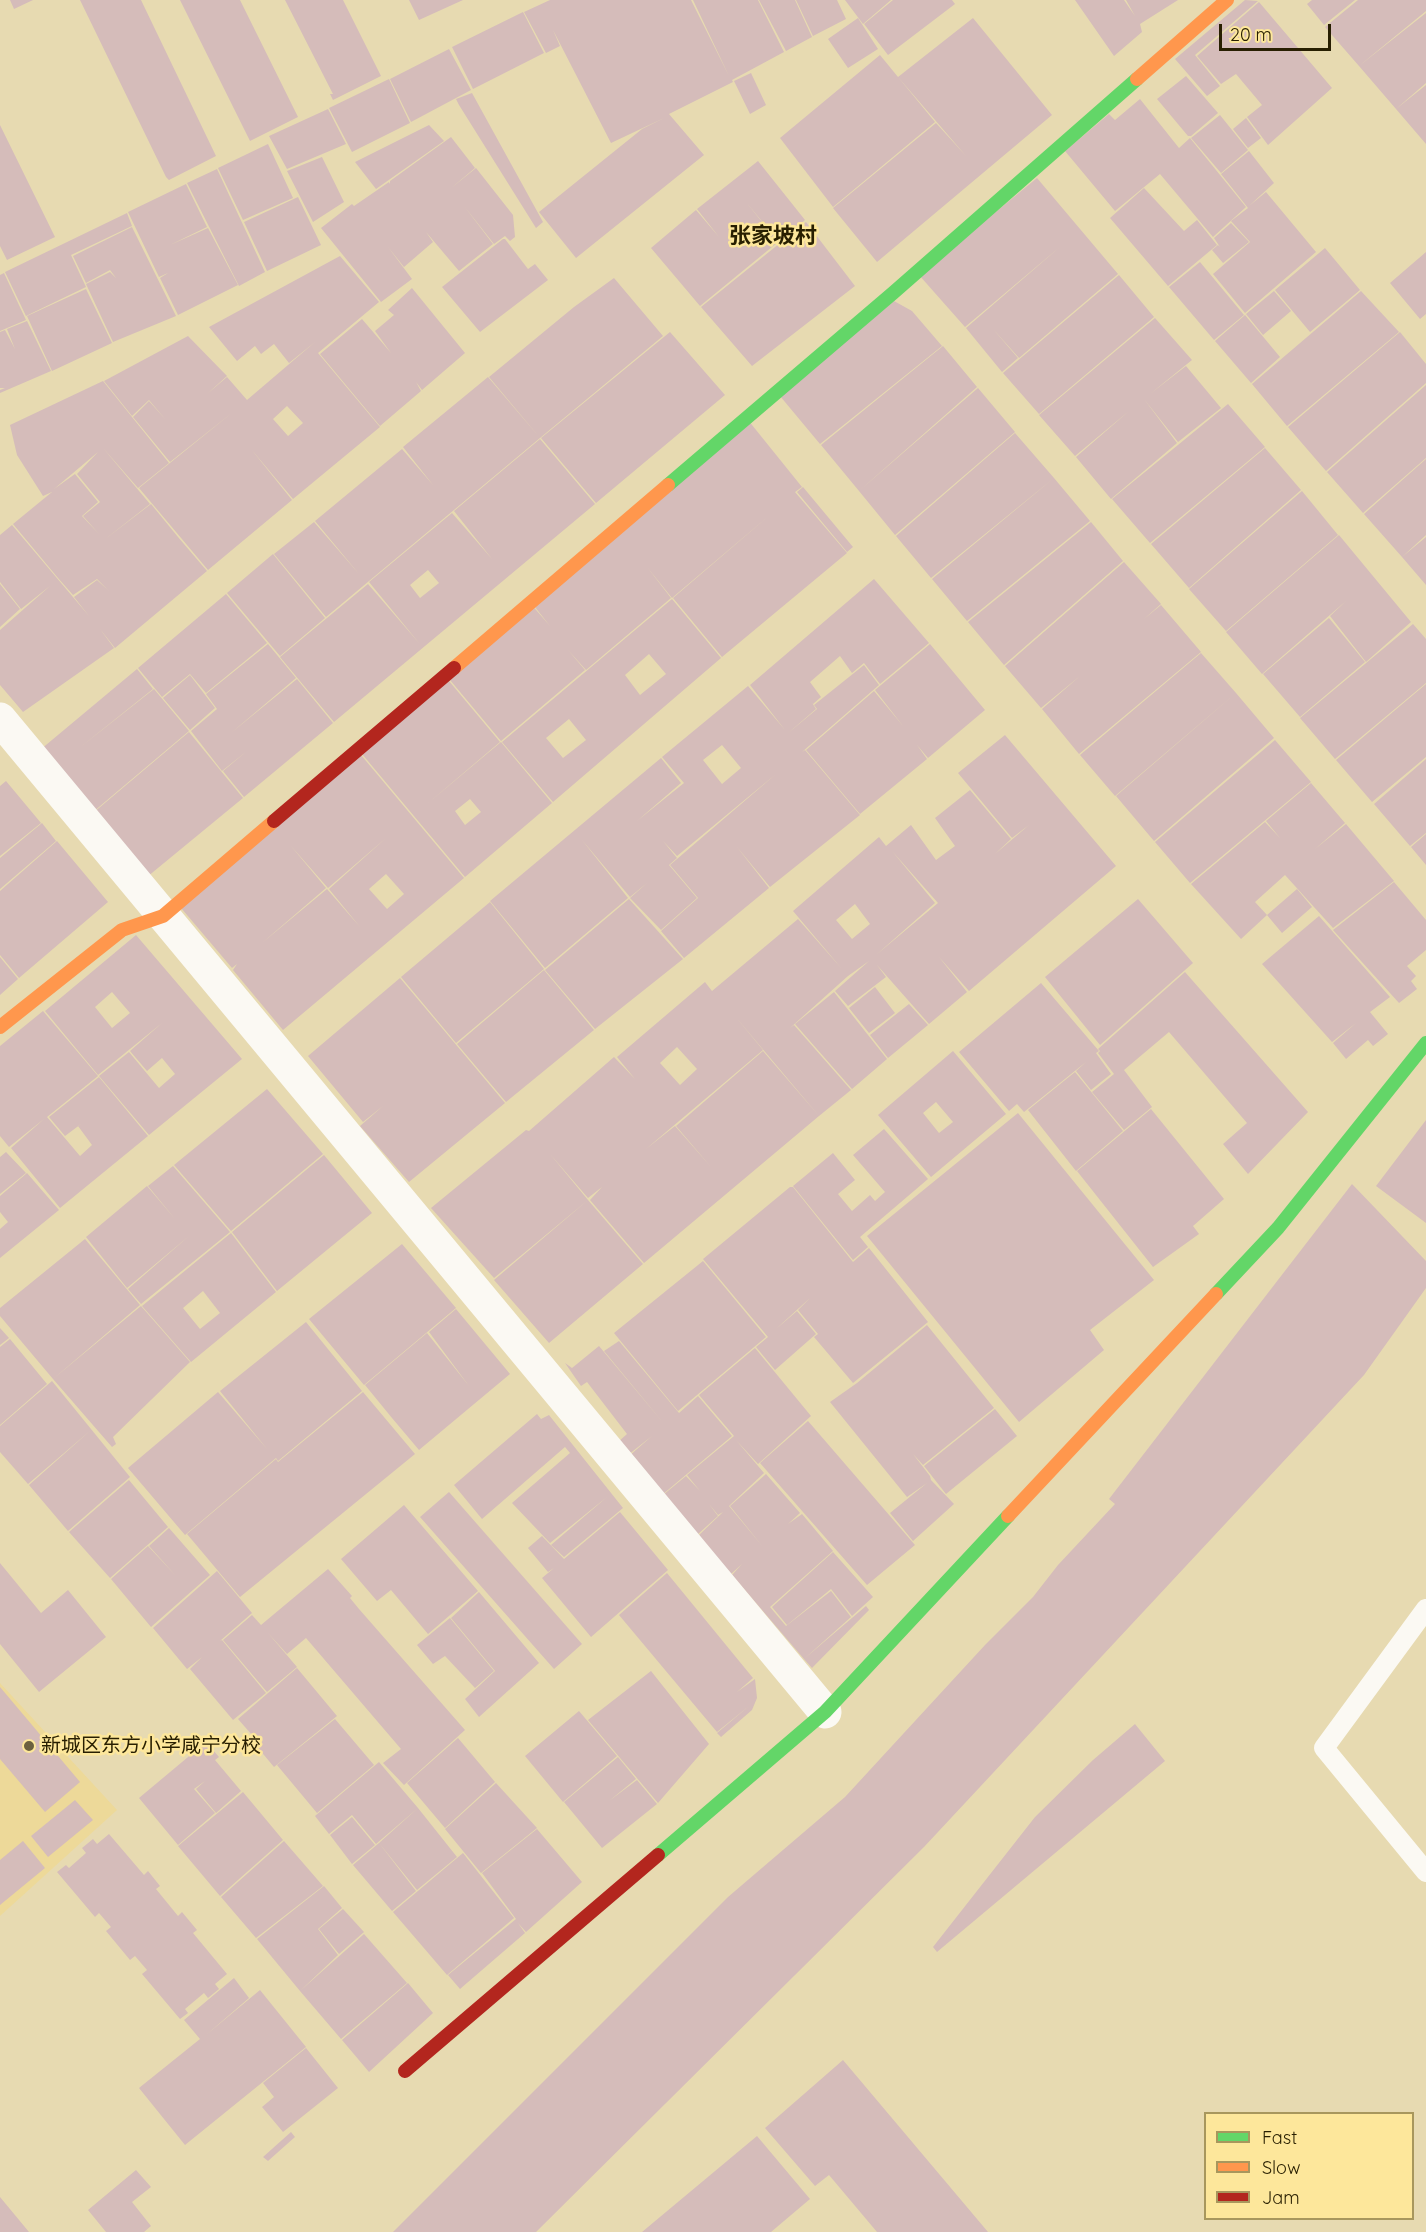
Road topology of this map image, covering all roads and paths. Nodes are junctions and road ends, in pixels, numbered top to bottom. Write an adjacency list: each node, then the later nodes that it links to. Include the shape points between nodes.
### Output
1 (1227, 0): 3 (street, via 893,293)
2 (0, 719): 3 (street)
3 (163, 916): 4 (street, via 122,930); 7 (street)
4 (0, 1027)
5 (1426, 1043): 7 (street, via 1278,1228)
6 (1426, 1610): 8 (lane, via 1324,1748)
7 (825, 1712): 9 (street)
8 (1426, 1872)
9 (405, 2071)

